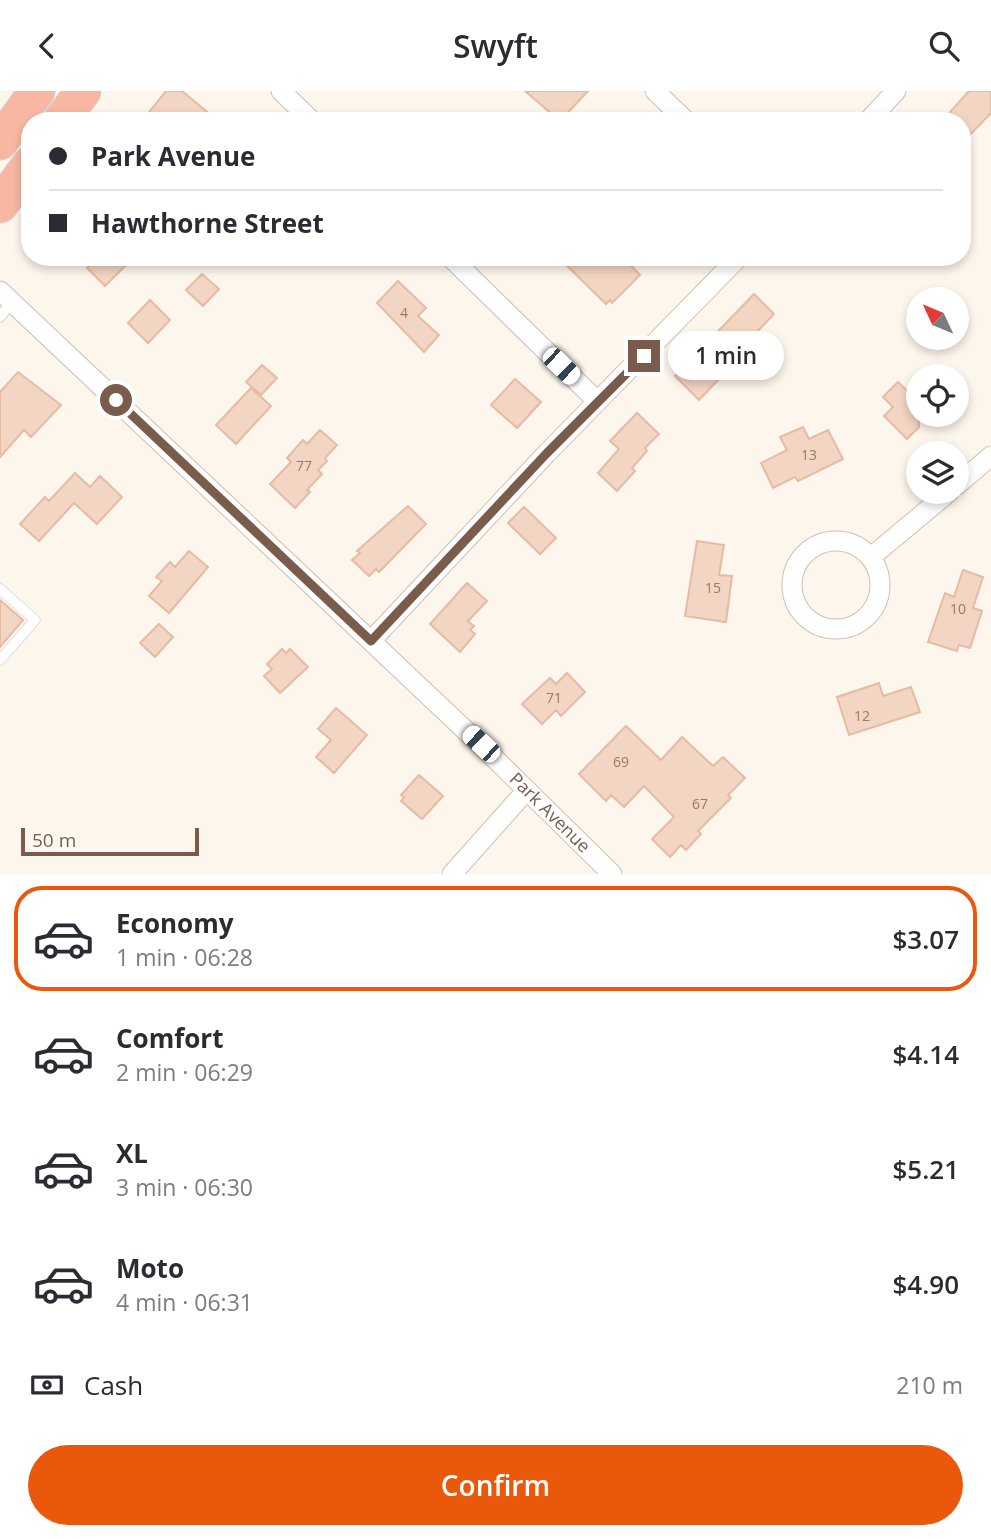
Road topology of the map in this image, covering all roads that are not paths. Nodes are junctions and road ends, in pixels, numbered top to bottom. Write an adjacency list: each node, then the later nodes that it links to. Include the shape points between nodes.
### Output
1 (37, 91): 6 (highway)
2 (83, 91): 7 (highway)
3 (281, 91): 8 (street)
4 (655, 91): 9 (street)
5 (896, 91): 10 (street)
6 (22, 112)
7 (68, 112)
8 (303, 112)
9 (677, 112)
10 (876, 112)
11 (21, 113): 12 (highway)
12 (0, 142)
13 (21, 176): 14 (highway)
14 (0, 205)
15 (459, 266): 18 (street)
16 (730, 266): 18 (street)
17 (4, 303): 24 (street, Park Avenue)
18 (597, 401): 24 (street)
19 (991, 456): 20 (street)
20 (969, 475)
21 (935, 504): 22 (street)
22 (871, 557): 22 (street, via 881,584 879,599 866,618 846,628 831,629 805,617 796,605 792,576 807,551 819,544 847,541)
23 (0, 589): 25 (lane, via 35,620)
24 (371, 641): 26 (street, Park Avenue)
25 (0, 660)
26 (527, 790): 27 (street); 28 (street, Park Avenue)
27 (452, 874)
28 (612, 874)

